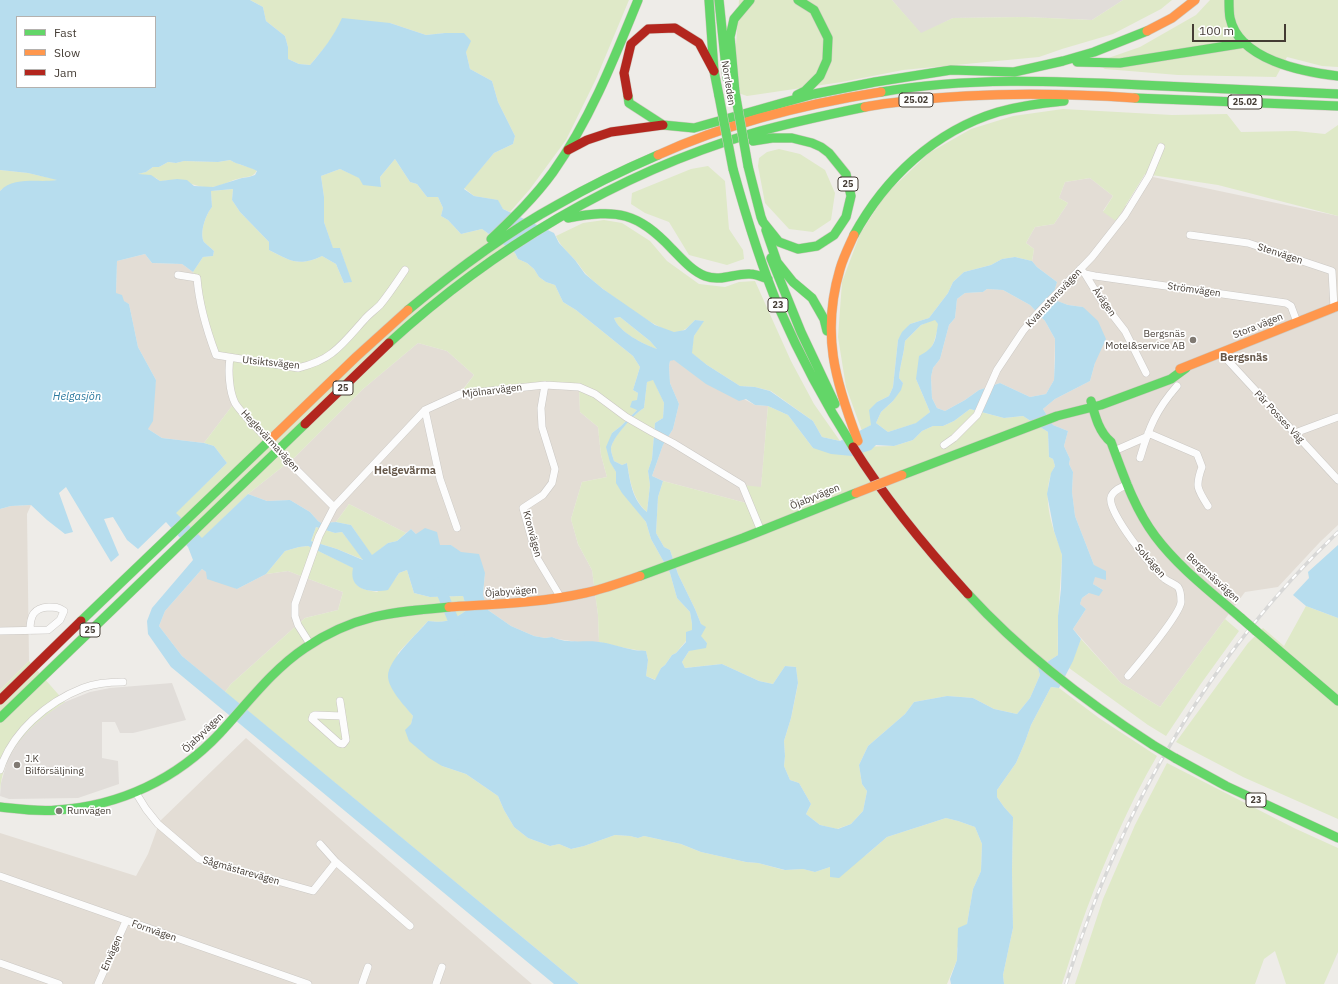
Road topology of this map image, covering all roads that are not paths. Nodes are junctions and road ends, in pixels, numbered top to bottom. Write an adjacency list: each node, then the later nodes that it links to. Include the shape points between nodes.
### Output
1 (638, 0): 20 (main road, via 593,104)
2 (709, 0): 10 (main road, Norrleden / 23)
3 (719, 0): 12 (main road, Norrleden, via 724,57)
4 (750, 0): 12 (main road, via 734,19 730,37)
5 (798, 0): 15 (main road, via 814,10 828,38 826,60 820,76 805,91)
6 (1195, 0): 9 (main road, via 1172,18 1140,35)
7 (1229, 0): 8 (main road, via 1231,22)
8 (1244, 43): 9 (main road, via 1120,63); 11 (main road, via 1271,60 1289,67)
9 (1063, 61): 15 (main road, via 1014,72 951,70)
10 (714, 72): 17 (main road, via 699,43 675,28 648,29 631,44 624,73 629,103); 31 (main road, Norrleden / 23, bridge, via 733,169 749,227)
11 (1338, 76)
12 (733, 91): 21 (main road, bridge); 21 (main road, via 733,112)
13 (1338, 94): 26 (main road, 25.02, via 1055,81 987,81 907,88 854,96 796,108 681,145 590,186)
14 (1119, 96): 16 (main road, 25.02); 18 (main road, 25.02, via 1016,93 929,98 832,113); 34 (main road, via 1039,104 990,115 941,138 910,161 871,204 847,250 833,297)
15 (782, 102): 17 (main road, via 694,128)
16 (1338, 106)
17 (663, 125): 20 (main road, via 611,132 587,140)
18 (719, 145): 23 (main road, 25, via 761,139 798,140 824,149 840,165 848,182 849,210 842,227 829,240 814,247 788,247 778,240); 24 (main road, 25, via 644,174)
19 (1161, 147): 28 (street, Kvarnstensvägen, via 1150,176)
20 (567, 151): 26 (main road, via 540,188)
21 (746, 167): 22 (main road)
22 (757, 209): 23 (main road, 25); 43 (main road, 23, via 777,275 801,333)
23 (763, 222): 34 (main road, via 777,262 793,282 812,298 824,319)
24 (550, 223): 31 (main road, via 602,212 627,214 652,228 685,263 704,276 725,279 753,274); 66 (main road, 25, via 495,258 392,342)
25 (1190, 235): 32 (street, Stenvägen, via 1248,243 1332,272)
26 (487, 246): 29 (main road, 25.02)
27 (405, 270): 36 (street, Utsiktsvägen, via 379,305 337,349 311,365 298,368)
28 (1083, 272): 33 (street, Strömvägen, via 1286,304 1291,306); 37 (street, Åvägen, via 1125,331); 46 (street, Kvarnstensvägen, via 1052,298 1023,331 997,370 977,415)
29 (454, 273): 62 (main road, 25, via 383,334 188,517)
30 (178, 274): 36 (street, via 197,278 209,338 216,355)
31 (768, 279): 43 (main road, 23, via 808,371 833,416)
32 (1336, 307): 33 (main road, Stora vägen)
33 (1297, 322): 35 (main road, Stora vägen)
34 (831, 343): 43 (main road)
35 (1221, 353): 40 (main road, Stora vägen, via 1186,368 1168,372); 44 (street, Pär Posses Väg)
36 (230, 358): 53 (street, Heglevärmavägen, bridge, via 228,369 234,402)
37 (1146, 373)
38 (545, 384): 41 (street, Mjölnarvägen, via 460,394); 55 (street, Mjölnarvägen, via 579,387 595,394 626,417 742,485); 56 (street, Kronvägen, via 541,408 542,427 555,469 552,483 543,495 523,508 537,558)
39 (1177, 386): 45 (street, via 1159,408)
40 (1096, 403): 47 (main road, Bergsnäsvägen); 55 (main road, Öjabyvägen, bridge, via 856,492)
41 (425, 410): 53 (street, Mjölnarvägen); 54 (street, via 440,479)
42 (1338, 417): 44 (street)
43 (849, 429): 48 (main road, 23); 48 (main road, 23, via 858,441)
44 (1295, 433): 50 (street, Pär Posses Väg)
45 (1147, 435): 47 (street); 49 (street); 52 (street, via 1197,454 1202,467 1197,487)
46 (944, 445)
47 (1112, 447): 51 (main road, Bergsnäsvägen)
48 (863, 457): 67 (main road, 23, bridge, via 891,504 925,546 1014,640 1106,714)
49 (1140, 458)
50 (1338, 480)
51 (1128, 484): 60 (street, Solvägen, via 1113,493 1110,503 1134,543 1149,562 1178,587 1181,595 1181,603 1166,628); 64 (main road, Bergsnäsvägen, bridge, via 1146,522 1180,564)
52 (1208, 506)
53 (334, 507): 59 (street, Mjölnarvägen, via 317,540 294,611 298,625)
54 (457, 528)
55 (761, 531): 56 (main road, Öjabyvägen, via 612,586)
56 (561, 598): 59 (main road, Öjabyvägen, via 408,610 364,618)
57 (30, 630): 57 (street, via 33,613 41,608 58,607 64,611 60,620 48,630); 58 (street)
58 (0, 632)
59 (310, 644): 69 (main road, Öjabyvägen, via 282,667 199,754 164,780)
60 (1128, 676)
61 (123, 682): 68 (street, via 83,688 57,701 29,722 3,761)
62 (0, 700)
63 (340, 701): 65 (street)
64 (1338, 701)
65 (342, 716): 65 (street, via 346,740 343,744 338,743 312,719 316,715)
66 (0, 718)
67 (1176, 755): 71 (main road, 23); 72 (main road, 23, via 1226,786)
68 (0, 770)
69 (136, 793): 70 (main road, Öjabyvägen, via 98,806 68,810 20,810); 74 (street, Sågmästarevägen, via 158,824 199,858 313,891)
70 (0, 807)
71 (1338, 832)
72 (1338, 838)
73 (320, 844): 74 (street)
74 (336, 862): 77 (street)
75 (0, 876): 76 (street, Fornvägen)
76 (126, 921): 83 (street, Envägen); 84 (street, Fornvägen)
77 (410, 926)
78 (0, 963): 81 (street)
79 (368, 967): 85 (street)
80 (442, 967): 86 (street)
81 (48, 982): 82 (street)
82 (59, 984)
83 (98, 984)
84 (308, 984)
85 (362, 984)
86 (436, 984)

